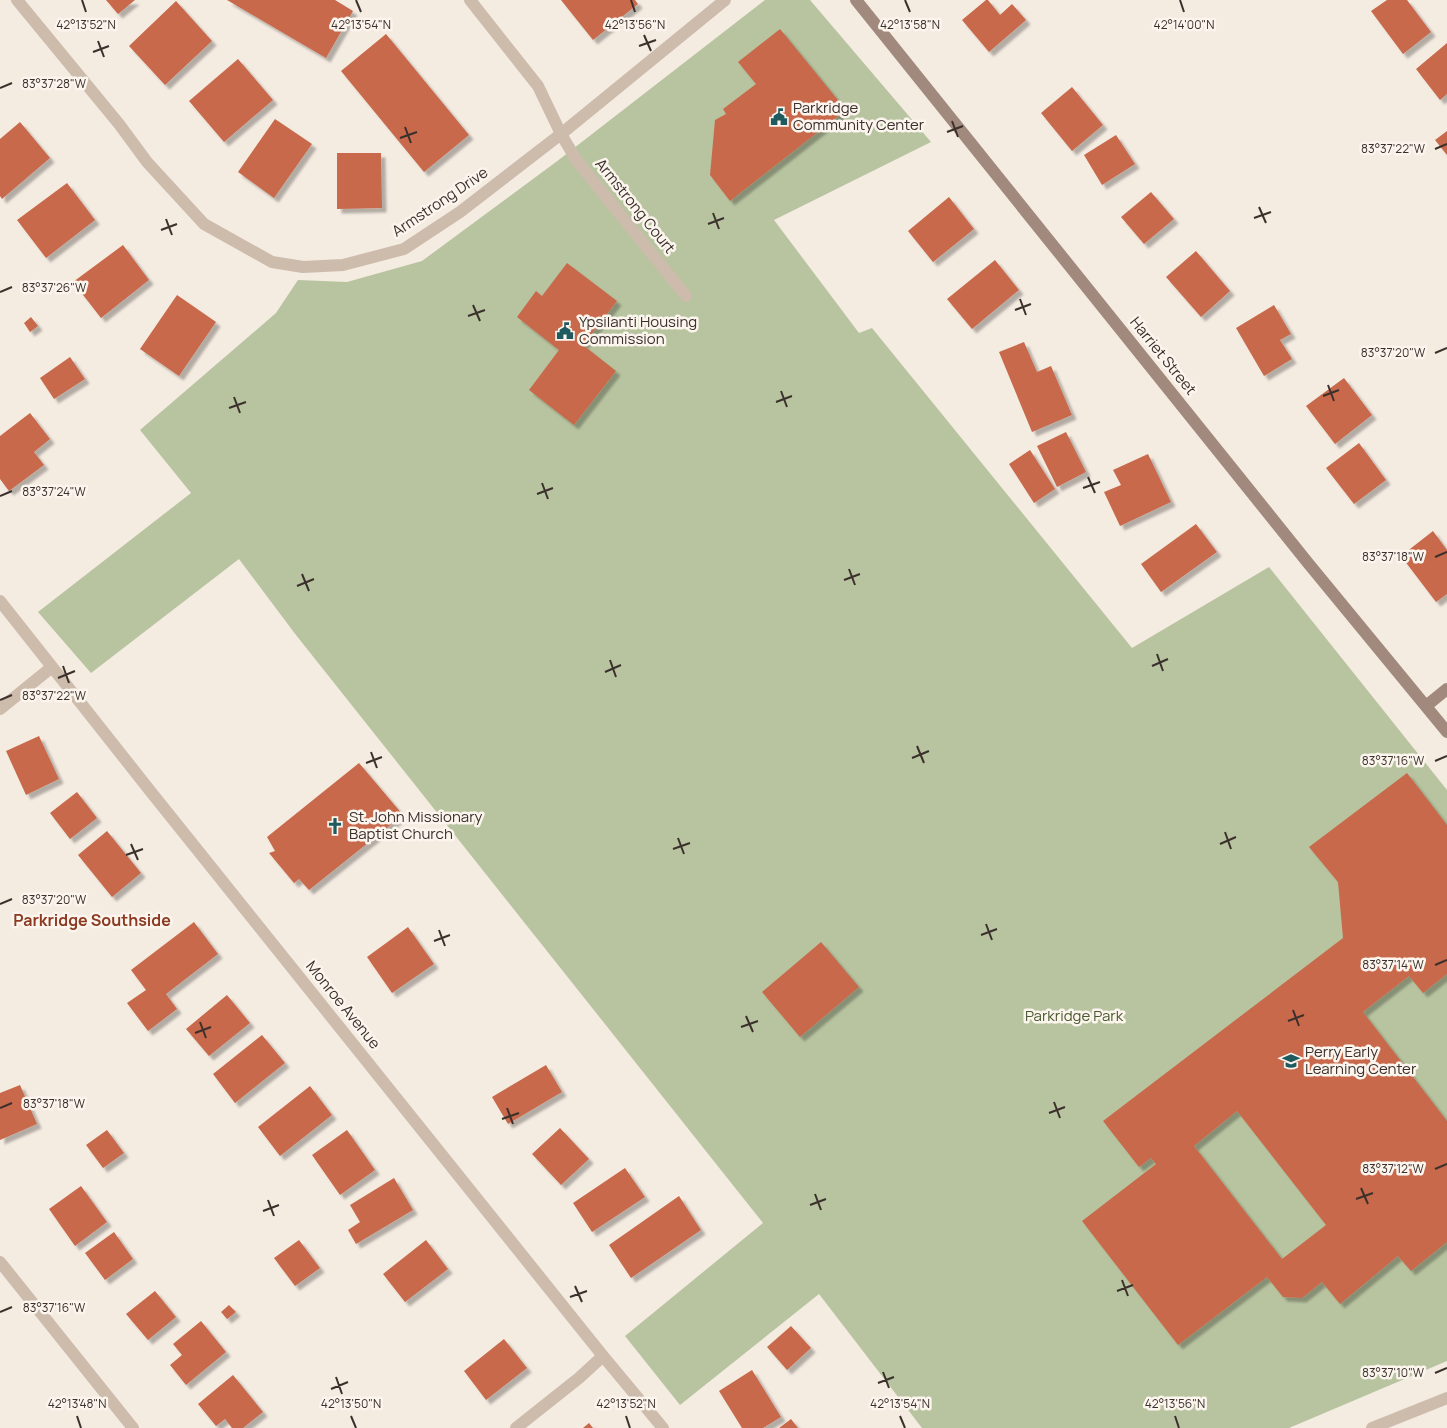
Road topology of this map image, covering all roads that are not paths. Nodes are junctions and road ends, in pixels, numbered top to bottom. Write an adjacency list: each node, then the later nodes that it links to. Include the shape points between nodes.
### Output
1 (17, 0): 5 (street, Armstrong Drive, via 119,124 146,162 204,224 272,262 303,267 343,265 404,249 460,212)
2 (470, 0): 5 (street, Armstrong Court, via 538,86)
3 (725, 0): 5 (street, Armstrong Drive)
4 (856, 0): 10 (street, Harriet Street)
5 (561, 134): 6 (street, Armstrong Court, via 583,167)
6 (686, 296)
7 (0, 601): 8 (street, Monroe Avenue)
8 (52, 667): 11 (street); 14 (street, Monroe Avenue)
9 (1447, 690): 10 (street)
10 (1426, 706): 12 (street, Harriet Street)
11 (0, 709)
12 (1447, 732)
13 (0, 1262): 16 (street)
14 (603, 1356): 17 (street); 18 (street, Monroe Avenue)
15 (1447, 1398): 19 (street)
16 (133, 1428)
17 (516, 1428)
18 (663, 1428)
19 (1372, 1428)

